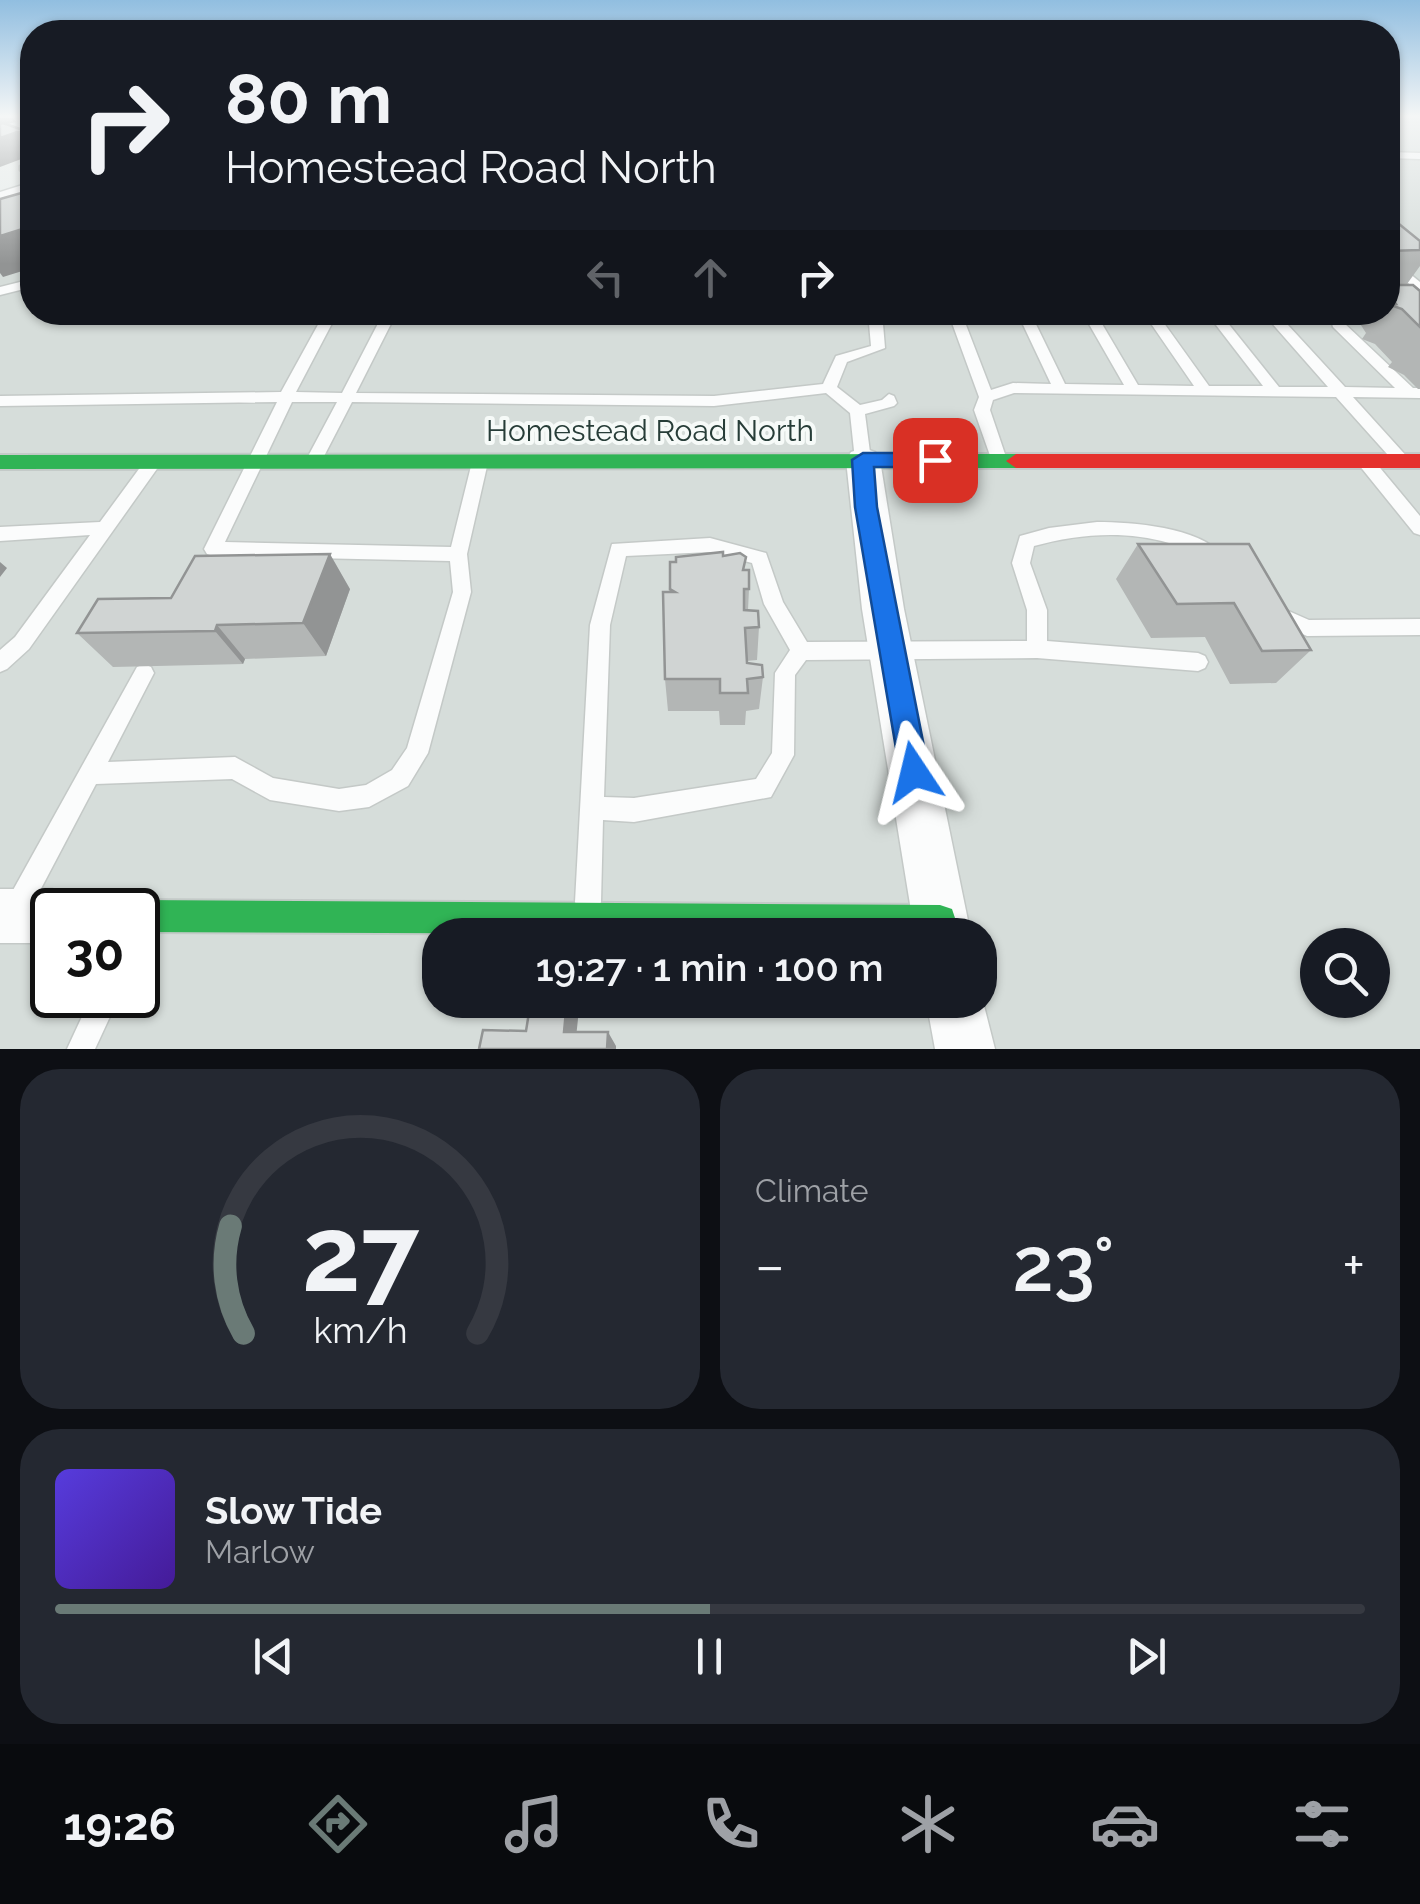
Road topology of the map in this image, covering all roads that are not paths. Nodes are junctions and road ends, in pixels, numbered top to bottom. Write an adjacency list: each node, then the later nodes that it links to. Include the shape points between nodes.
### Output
1 (1400, 272): 2 (lane)
2 (1420, 292): 3 (lane)
3 (1403, 297)
4 (325, 325): 21 (lane)
5 (384, 325): 23 (lane)
6 (876, 325): 14 (lane, via 880,356 841,359)
7 (959, 325): 22 (lane)
8 (1029, 325): 15 (lane)
9 (1096, 325): 16 (lane)
10 (1158, 325): 17 (lane)
11 (1222, 325): 18 (lane)
12 (1280, 325): 19 (lane)
13 (1339, 325): 20 (lane)
14 (828, 388): 23 (lane, via 714,400); 26 (lane)
15 (1060, 388): 16 (lane); 22 (lane, via 1013,388)
16 (1134, 390): 17 (lane)
17 (1204, 390): 18 (lane)
18 (1274, 392): 19 (lane)
19 (1341, 393): 20 (lane); 30 (lane)
20 (1414, 393)
21 (287, 396): 23 (lane); 25 (lane); 33 (lane)
22 (986, 397): 28 (lane, via 982,410)
23 (348, 399): 34 (lane)
24 (889, 399): 26 (lane)
25 (0, 401)
26 (857, 412): 27 (lane)
27 (863, 460): 28 (main road, Homestead Road North); 35 (main road, Homestead Road North); 45 (street)
28 (999, 460): 29 (main road, Homestead Road North)
29 (1365, 461): 30 (main road, Homestead Road North); 37 (lane)
30 (1411, 461)
31 (0, 462): 32 (main road, Homestead Road North)
32 (154, 462): 33 (main road, Homestead Road North); 36 (lane)
33 (257, 462): 34 (main road, Homestead Road North); 39 (lane, via 208,557)
34 (313, 462): 35 (main road, Homestead Road North)
35 (480, 462): 39 (lane)
36 (104, 528): 38 (lane); 47 (lane)
37 (1420, 528)
38 (0, 534)
39 (458, 554): 49 (lane, via 462,592 416,753 400,778 369,796 339,800 270,790 235,768)
40 (1229, 565): 43 (lane, via 1190,541 1126,528 1059,530 1026,541 1022,563 1037,610)
41 (1275, 618): 42 (lane, via 1307,628)
42 (1420, 627)
43 (1037, 649): 45 (lane); 46 (lane)
44 (800, 650): 45 (lane); 50 (lane, via 785,674 783,756 762,789 634,810); 50 (lane, via 774,604 760,558 710,545 618,549 600,625)
45 (892, 652): 54 (street)
46 (1198, 662)
47 (0, 663)
48 (144, 673): 49 (lane)
49 (90, 773): 51 (lane)
50 (592, 808): 52 (lane)
51 (22, 916)
52 (588, 916): 53 (main road); 55 (main road)
53 (647, 918)
54 (939, 918)
55 (160, 920)
56 (95, 1018): 58 (lane)
57 (958, 1018): 59 (street)
58 (81, 1049)
59 (964, 1049)

